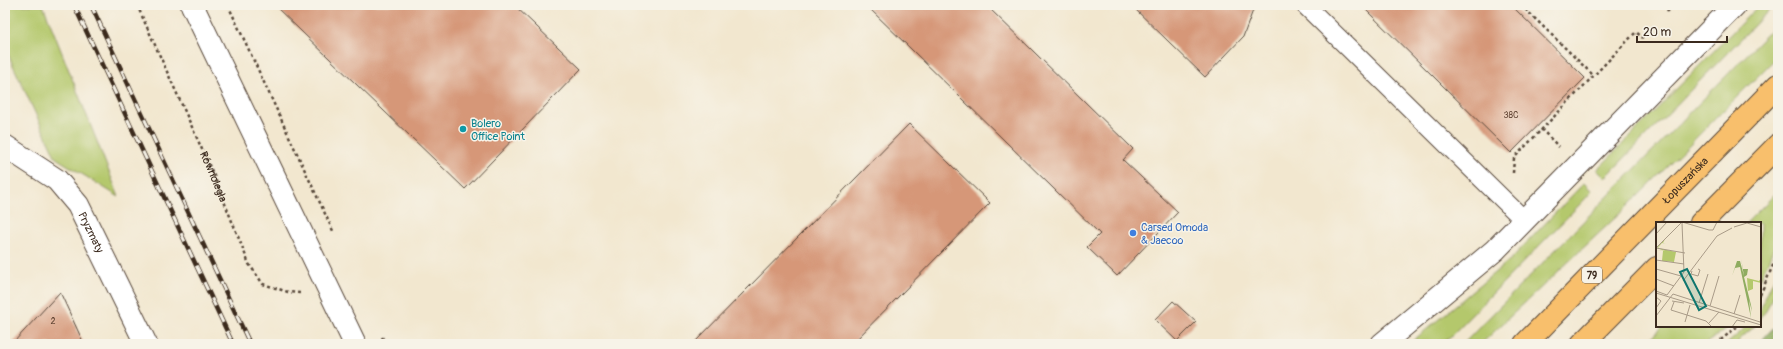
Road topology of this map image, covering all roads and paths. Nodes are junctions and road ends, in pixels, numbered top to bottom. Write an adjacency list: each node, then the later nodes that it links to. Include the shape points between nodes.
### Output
1 (137, 5): 23 (path, Równoległa, via 214,176 249,264 263,284 288,292)
2 (192, 5): 23 (street)
3 (228, 5): 19 (path)
4 (1305, 5): 17 (lane)
5 (1521, 5): 10 (path)
6 (1663, 5): 8 (path)
7 (1735, 5): 17 (street)
8 (1669, 12)
9 (1643, 38): 10 (path, via 1636,32)
10 (1594, 76): 12 (path)
11 (1778, 85): 31 (main road, Łopuszańska / 79)
12 (1541, 130): 15 (path); 16 (path, via 1514,158)
13 (1778, 145): 18 (main road)
14 (5, 146): 27 (street, Pryzmaty, via 57,180 78,205)
15 (1564, 151)
16 (1513, 173)
17 (1524, 220): 30 (street, via 1495,250)
18 (1703, 222)
19 (335, 235)
20 (1778, 254): 22 (path)
21 (1656, 269): 26 (main road)
22 (1761, 293)
23 (330, 294): 28 (street)
24 (1737, 327): 32 (path)
25 (381, 335): 29 (path)
26 (1585, 343)
27 (146, 344)
28 (355, 344)
29 (386, 344)
30 (1382, 344)
31 (1525, 344)
32 (1716, 344)

